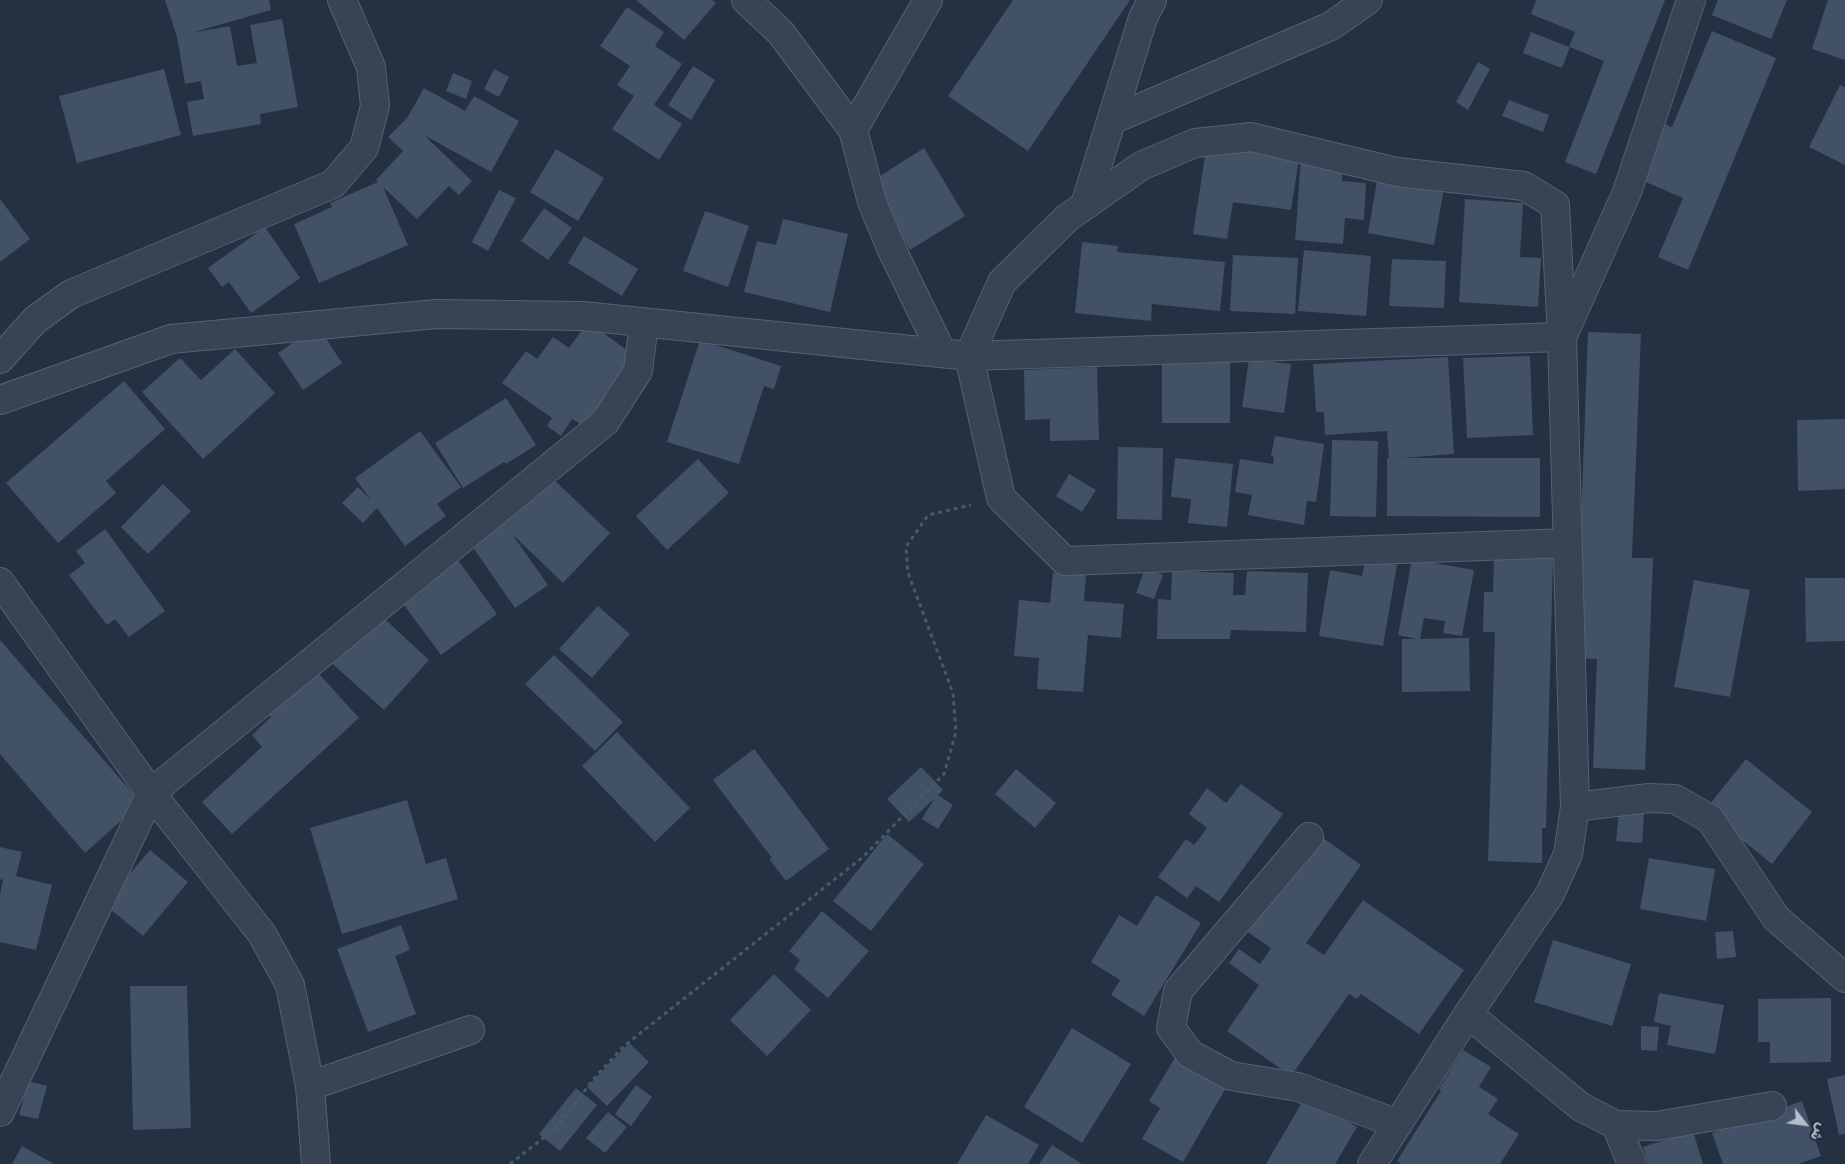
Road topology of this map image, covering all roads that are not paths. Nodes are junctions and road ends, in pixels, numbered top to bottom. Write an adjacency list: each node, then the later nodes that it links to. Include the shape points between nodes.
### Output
1 (342, 0): 14 (street, via 371,67 375,106 364,148 333,184 71,294 35,320)
2 (746, 0): 8 (street, via 781,33)
3 (928, 0): 8 (street)
4 (1152, 0): 7 (street)
5 (1368, 0): 7 (street, via 1331,26)
6 (1691, 0): 11 (street, via 1627,192)
7 (1112, 120): 9 (street)
8 (853, 130): 12 (street, via 872,202)
9 (1085, 205): 11 (street, via 1141,166 1195,143 1251,137 1397,172 1524,186 1555,206); 13 (street, via 1067,218 1002,282)
10 (644, 323): 12 (street); 15 (street, via 583,316 436,314 171,339); 18 (street, via 638,371 605,422)
11 (1562, 337): 13 (street); 16 (street)
12 (942, 353): 13 (street)
13 (969, 356): 16 (street, via 1001,498 1064,561)
14 (0, 359)
15 (0, 400)
16 (1568, 543): 19 (street)
17 (0, 582): 18 (street)
18 (151, 793): 24 (street, via 262,934 290,985); 26 (street)
19 (1575, 807): 21 (street, via 1649,798 1675,799 1710,819 1776,918); 22 (street, via 1568,854 1550,894)
20 (1309, 837): 27 (street, via 1178,991 1171,1028 1190,1054 1231,1076 1298,1087)
21 (1845, 978)
22 (1468, 1014): 27 (street); 28 (street, via 1581,1106)
23 (470, 1030): 24 (street)
24 (310, 1086): 29 (street)
25 (1772, 1106): 28 (street, via 1657,1126)
26 (0, 1112)
27 (1398, 1124): 30 (street)
28 (1616, 1125): 31 (street)
29 (316, 1164)
30 (1372, 1164)
31 (1632, 1164)

